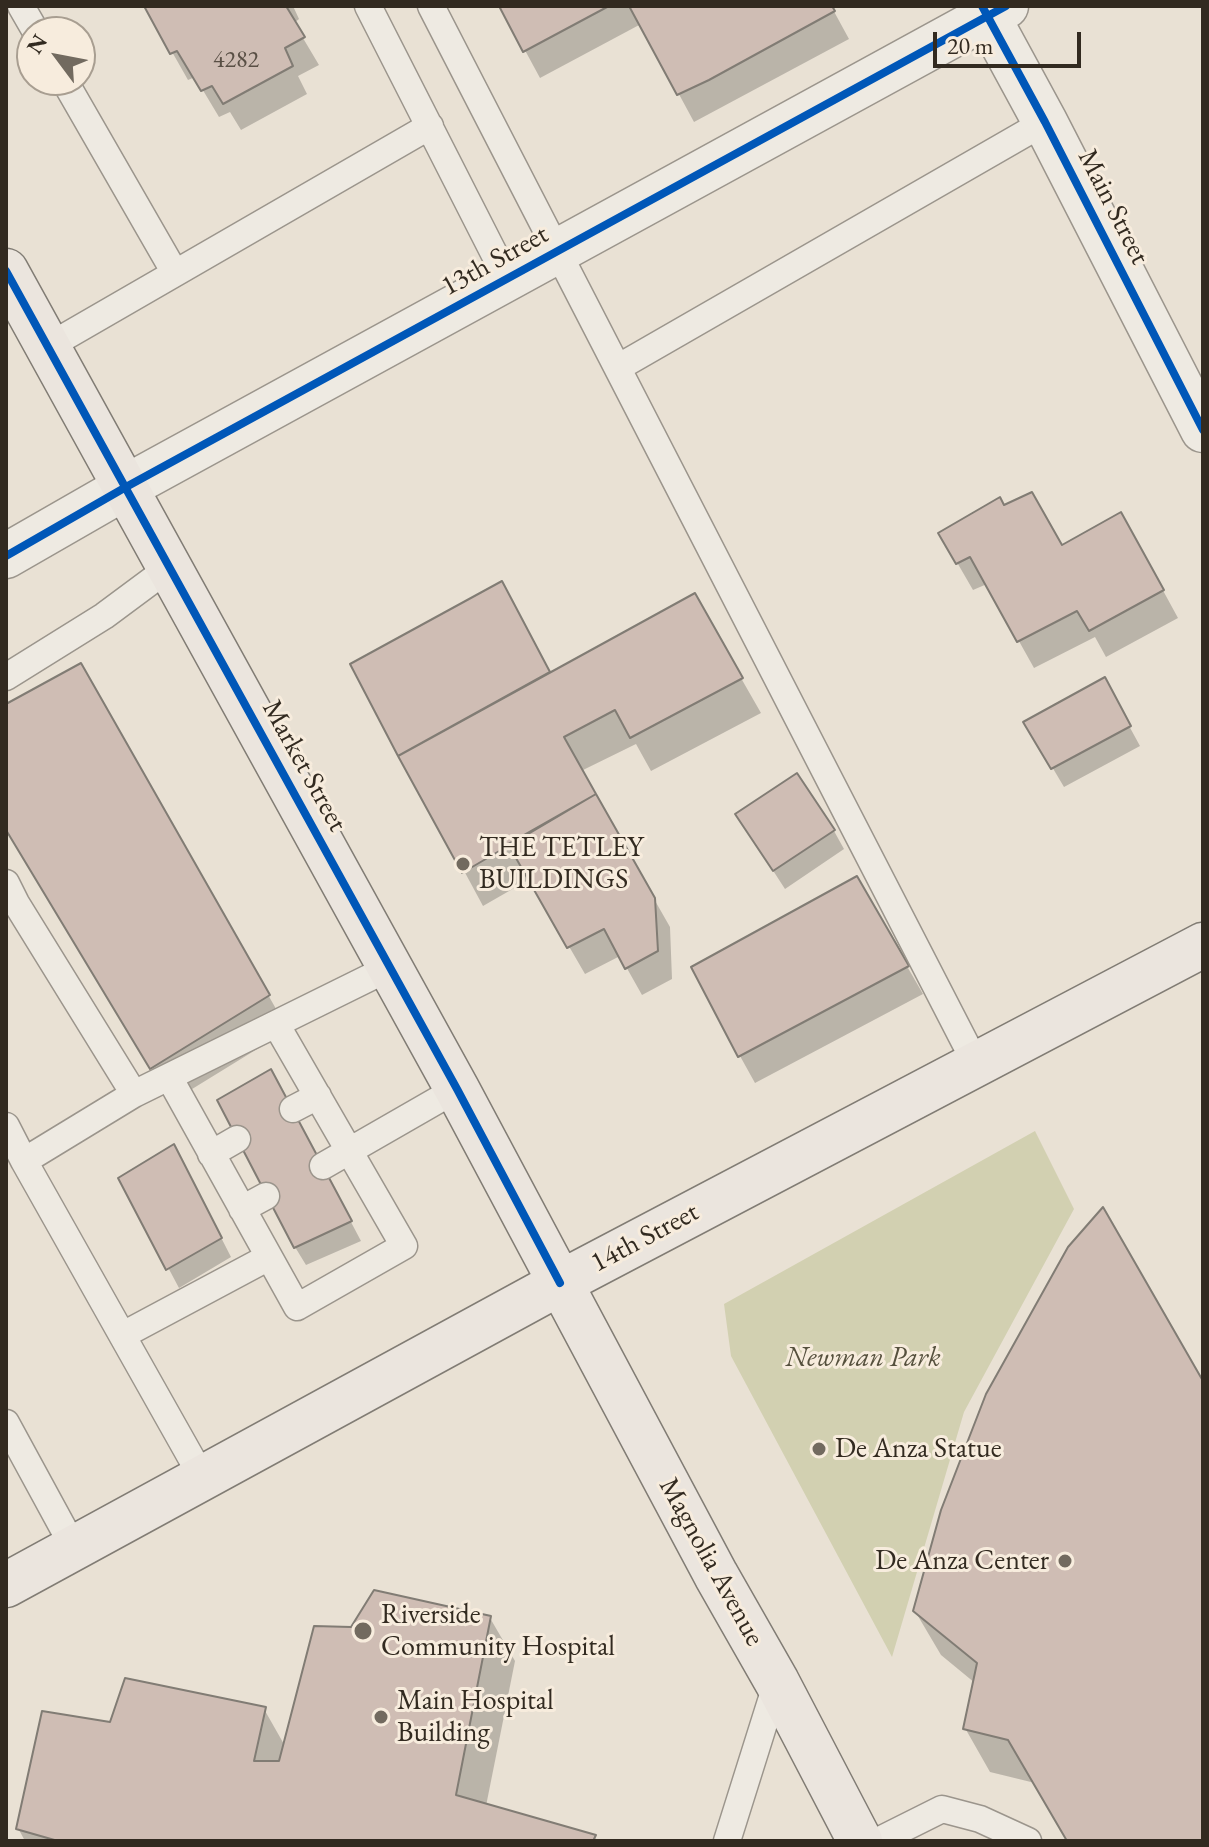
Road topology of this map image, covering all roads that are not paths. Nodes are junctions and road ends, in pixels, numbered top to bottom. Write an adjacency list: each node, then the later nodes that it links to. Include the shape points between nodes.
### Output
1 (368, 6): 6 (lane)
2 (431, 6): 7 (lane)
3 (992, 9): 5 (street, Main Street); 7 (street, 13th Street)
4 (73, 96): 9 (lane)
5 (1045, 122): 12 (lane); 13 (street, Main Street)
6 (430, 126): 9 (lane); 10 (lane)
7 (559, 251): 10 (street, 13th Street); 12 (lane)
8 (6, 271): 11 (main road, Market Street)
9 (175, 273): 11 (lane)
10 (507, 279): 14 (street, 13th Street)
11 (49, 346): 14 (main road, Market Street)
12 (619, 367): 22 (lane)
13 (1203, 430)
14 (126, 487): 15 (street, 13th Street); 16 (main road, Market Street)
15 (6, 556)
16 (170, 567): 17 (lane); 20 (main road, Market Street)
17 (6, 677)
18 (6, 883): 25 (lane)
19 (1203, 945): 22 (main road, 14th Street)
20 (389, 968): 21 (lane); 24 (main road, Market Street)
21 (276, 1024): 23 (lane); 26 (lane)
22 (976, 1064): 37 (main road, 14th Street)
23 (169, 1077): 25 (lane); 31 (lane)
24 (457, 1089): 30 (lane); 37 (main road, Market Street)
25 (134, 1094): 32 (lane)
26 (318, 1096): 27 (lane); 30 (lane)
27 (293, 1109)
28 (6, 1126): 32 (lane)
29 (237, 1139): 31 (lane)
30 (350, 1151): 33 (lane); 36 (lane, via 404,1246 297,1307)
31 (211, 1154): 35 (lane)
32 (24, 1161): 38 (lane)
33 (323, 1166)
34 (266, 1196): 35 (lane)
35 (242, 1209): 36 (lane)
36 (269, 1257): 38 (lane)
37 (560, 1283): 40 (main road, 14th Street); 43 (main road, Magnolia Avenue)
38 (123, 1335): 40 (lane)
39 (6, 1423): 41 (lane)
40 (202, 1477): 41 (main road, 14th Street)
41 (74, 1548): 42 (main road, 14th Street)
42 (6, 1585)
43 (777, 1682): 44 (lane); 45 (main road, Magnolia Avenue)
44 (727, 1841)
45 (860, 1841)
46 (878, 1841): 47 (lane, via 942,1809)
47 (1028, 1841)

